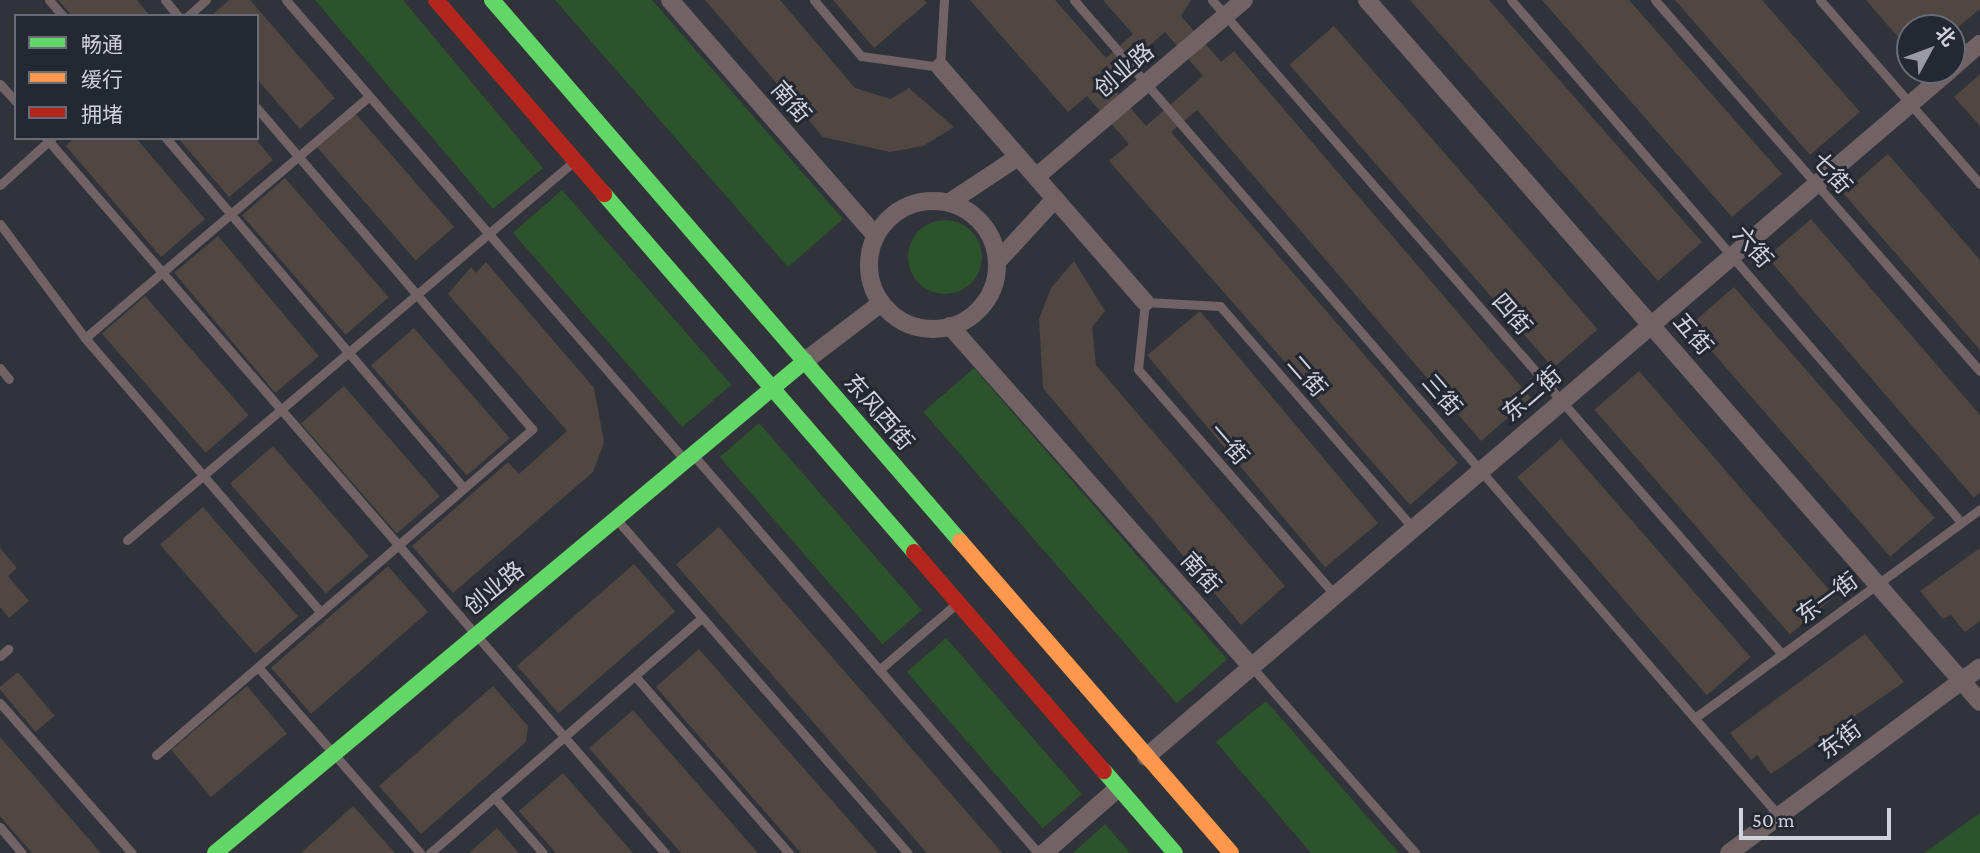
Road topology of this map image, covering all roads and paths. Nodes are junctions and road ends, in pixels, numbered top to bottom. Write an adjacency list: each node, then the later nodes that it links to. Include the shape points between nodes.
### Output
1 (49, 0): 17 (lane)
2 (165, 0): 18 (lane)
3 (206, 0): 19 (lane)
4 (286, 0): 27 (lane)
5 (436, 0): 36 (main road)
6 (492, 0): 57 (main road, 东风西街)
7 (670, 0): 46 (street, 南街)
8 (814, 0): 23 (lane, via 861,56)
9 (944, 0): 23 (lane)
10 (1074, 0): 24 (lane, 三街)
11 (1212, 0): 20 (lane, 四街)
12 (1244, 0): 20 (street, 创业路)
13 (1367, 0): 53 (street, 五街)
14 (1511, 0): 47 (lane, 六街)
15 (1655, 0): 38 (lane, 七街)
16 (1820, 0): 29 (lane)
17 (61, 14)
18 (176, 14)
19 (190, 14)
20 (1226, 16): 24 (street, 创业路); 62 (lane, 四街)
21 (1980, 44): 22 (street, 东二街)
22 (1966, 56)
23 (940, 67): 35 (street)
24 (1146, 83): 37 (street, 创业路); 65 (lane, 三街)
25 (0, 84): 28 (lane)
26 (1933, 84): 29 (street, 东二街)
27 (369, 96): 34 (lane); 45 (lane)
28 (14, 100)
29 (1910, 104): 38 (street, 东二街); 39 (lane)
30 (259, 110): 34 (lane)
31 (48, 140): 40 (lane)
32 (50, 140): 49 (lane)
33 (168, 140): 43 (lane)
34 (298, 156): 43 (lane); 50 (lane)
35 (1018, 157): 37 (street); 42 (street)
36 (572, 163): 45 (lane); 61 (main road)
37 (1036, 177): 41 (street)
38 (1816, 184): 47 (street, 东二街); 59 (lane, 七街)
39 (1980, 184)
40 (0, 185)
41 (1055, 199): 48 (street); 51 (street)
42 (950, 202): 46 (street, via 912,203 894,212); 48 (street, via 986,228)
43 (230, 214): 49 (lane); 56 (lane)
44 (0, 224): 55 (lane)
45 (489, 235): 50 (lane); 64 (lane)
46 (876, 236): 52 (street, via 869,264)
47 (1734, 254): 53 (street, 东二街); 70 (lane, 六街)
48 (997, 262): 54 (street, via 992,292 980,310)
49 (161, 273): 55 (lane); 63 (lane)
50 (418, 295): 56 (lane); 67 (lane, via 532,429)
51 (1145, 302): 71 (lane, 二街, via 1220,306); 75 (lane, 一街, via 1138,369)
52 (881, 303): 54 (street, via 918,327); 57 (street)
53 (1652, 324): 62 (street, 东二街); 74 (street, 五街)
54 (950, 326): 83 (street, 南街)
55 (85, 338): 66 (lane)
56 (349, 353): 63 (lane); 67 (lane)
57 (805, 361): 61 (main road, 创业路); 95 (main road, 东风西街)
58 (0, 368): 60 (lane)
59 (1980, 371)
60 (9, 379)
61 (771, 389): 64 (main road, 创业路); 76 (main road)
62 (1562, 401): 65 (street, 东二街); 81 (lane, 四街)
63 (280, 412): 66 (lane); 73 (lane)
64 (690, 459): 69 (main road, 创业路); 86 (lane)
65 (1482, 470): 71 (street, 东二街); 91 (lane, 三街)
66 (204, 476): 72 (lane); 77 (lane)
67 (464, 488): 73 (lane)
68 (1980, 509): 70 (lane, 东一街)
69 (617, 520): 78 (lane); 79 (main road, 创业路)
70 (1961, 523): 74 (lane, 东一街)
71 (1413, 528): 75 (street, 东二街)
72 (127, 540)
73 (397, 546): 77 (lane); 79 (lane)
74 (1879, 583): 81 (lane, 东一街); 88 (street, 五街)
75 (1335, 594): 83 (street, 东二街)
76 (960, 600): 86 (lane); 96 (main road)
77 (321, 612): 84 (lane)
78 (702, 617): 87 (lane); 108 (lane)
79 (477, 635): 92 (lane); 93 (main road, 创业路)
80 (8, 649): 82 (lane)
81 (1782, 654): 91 (lane, 东一街)
82 (0, 656)
83 (1251, 666): 95 (street, 东二街); 113 (lane, 南街)
84 (258, 667): 93 (lane); 94 (lane)
85 (1980, 667): 88 (street, 东街)
86 (879, 670): 109 (lane)
87 (635, 676): 92 (lane); 107 (lane)
88 (1962, 680): 89 (street, 五街); 98 (street, 东街)
89 (1980, 702)
90 (0, 703): 101 (lane)
91 (1696, 717): 98 (lane, 三街)
92 (564, 736): 97 (lane); 106 (lane)
93 (334, 754): 102 (main road, 创业路); 103 (lane)
94 (156, 755)
95 (1146, 757): 112 (main road, 东风西街)
96 (1117, 789): 110 (street); 111 (main road)
97 (494, 797): 104 (lane); 105 (lane)
98 (1779, 816): 114 (street, 东街)
99 (0, 827): 100 (lane)
100 (22, 853)
101 (132, 853)
102 (215, 853)
103 (420, 853)
104 (430, 853)
105 (543, 853)
106 (665, 853)
107 (789, 853)
108 (908, 853)
109 (1038, 853)
110 (1044, 853)
111 (1175, 853)
112 (1231, 853)
113 (1415, 853)
114 (1729, 853)

